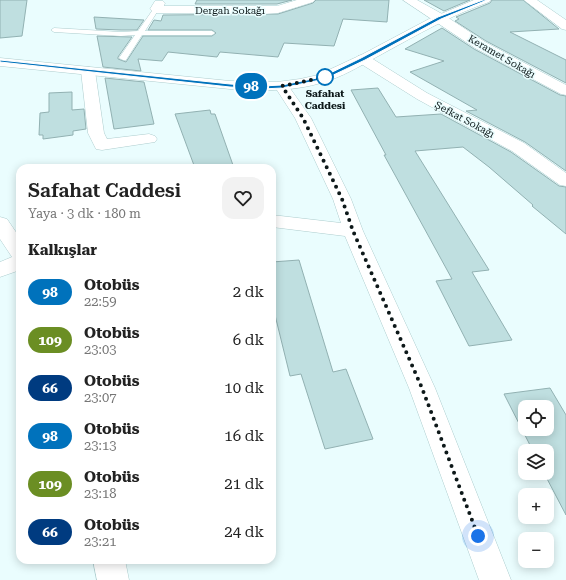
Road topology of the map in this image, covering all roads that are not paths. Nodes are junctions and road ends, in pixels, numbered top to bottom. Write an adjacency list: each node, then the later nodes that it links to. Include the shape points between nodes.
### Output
1 (309, 0): 5 (street, Dergah Sokağı, via 278,9 264,10)
2 (409, 0): 6 (street)
3 (485, 0): 6 (street)
4 (530, 0): 7 (street)
5 (158, 6): 9 (lane)
6 (440, 18): 12 (street); 16 (street, Keramet Sokağı, via 480,45)
7 (566, 26)
8 (54, 30): 9 (lane)
9 (140, 33): 10 (lane); 11 (lane)
10 (212, 33)
11 (123, 58)
12 (363, 59): 15 (street, via 323,78); 18 (street, Şefkat Sokağı, via 422,96 518,147)
13 (0, 62): 14 (street)
14 (88, 71): 15 (street, via 230,85); 17 (street, via 96,133 102,145)
15 (282, 86): 21 (street, via 306,125 342,199)
16 (566, 91)
17 (149, 138)
18 (566, 181)
19 (276, 221): 21 (street)
20 (0, 223): 22 (street)
21 (353, 231): 27 (street, via 422,388)
22 (16, 248)
23 (16, 264): 24 (street)
24 (0, 270)
25 (109, 564): 26 (street)
26 (113, 580)
27 (495, 580)

